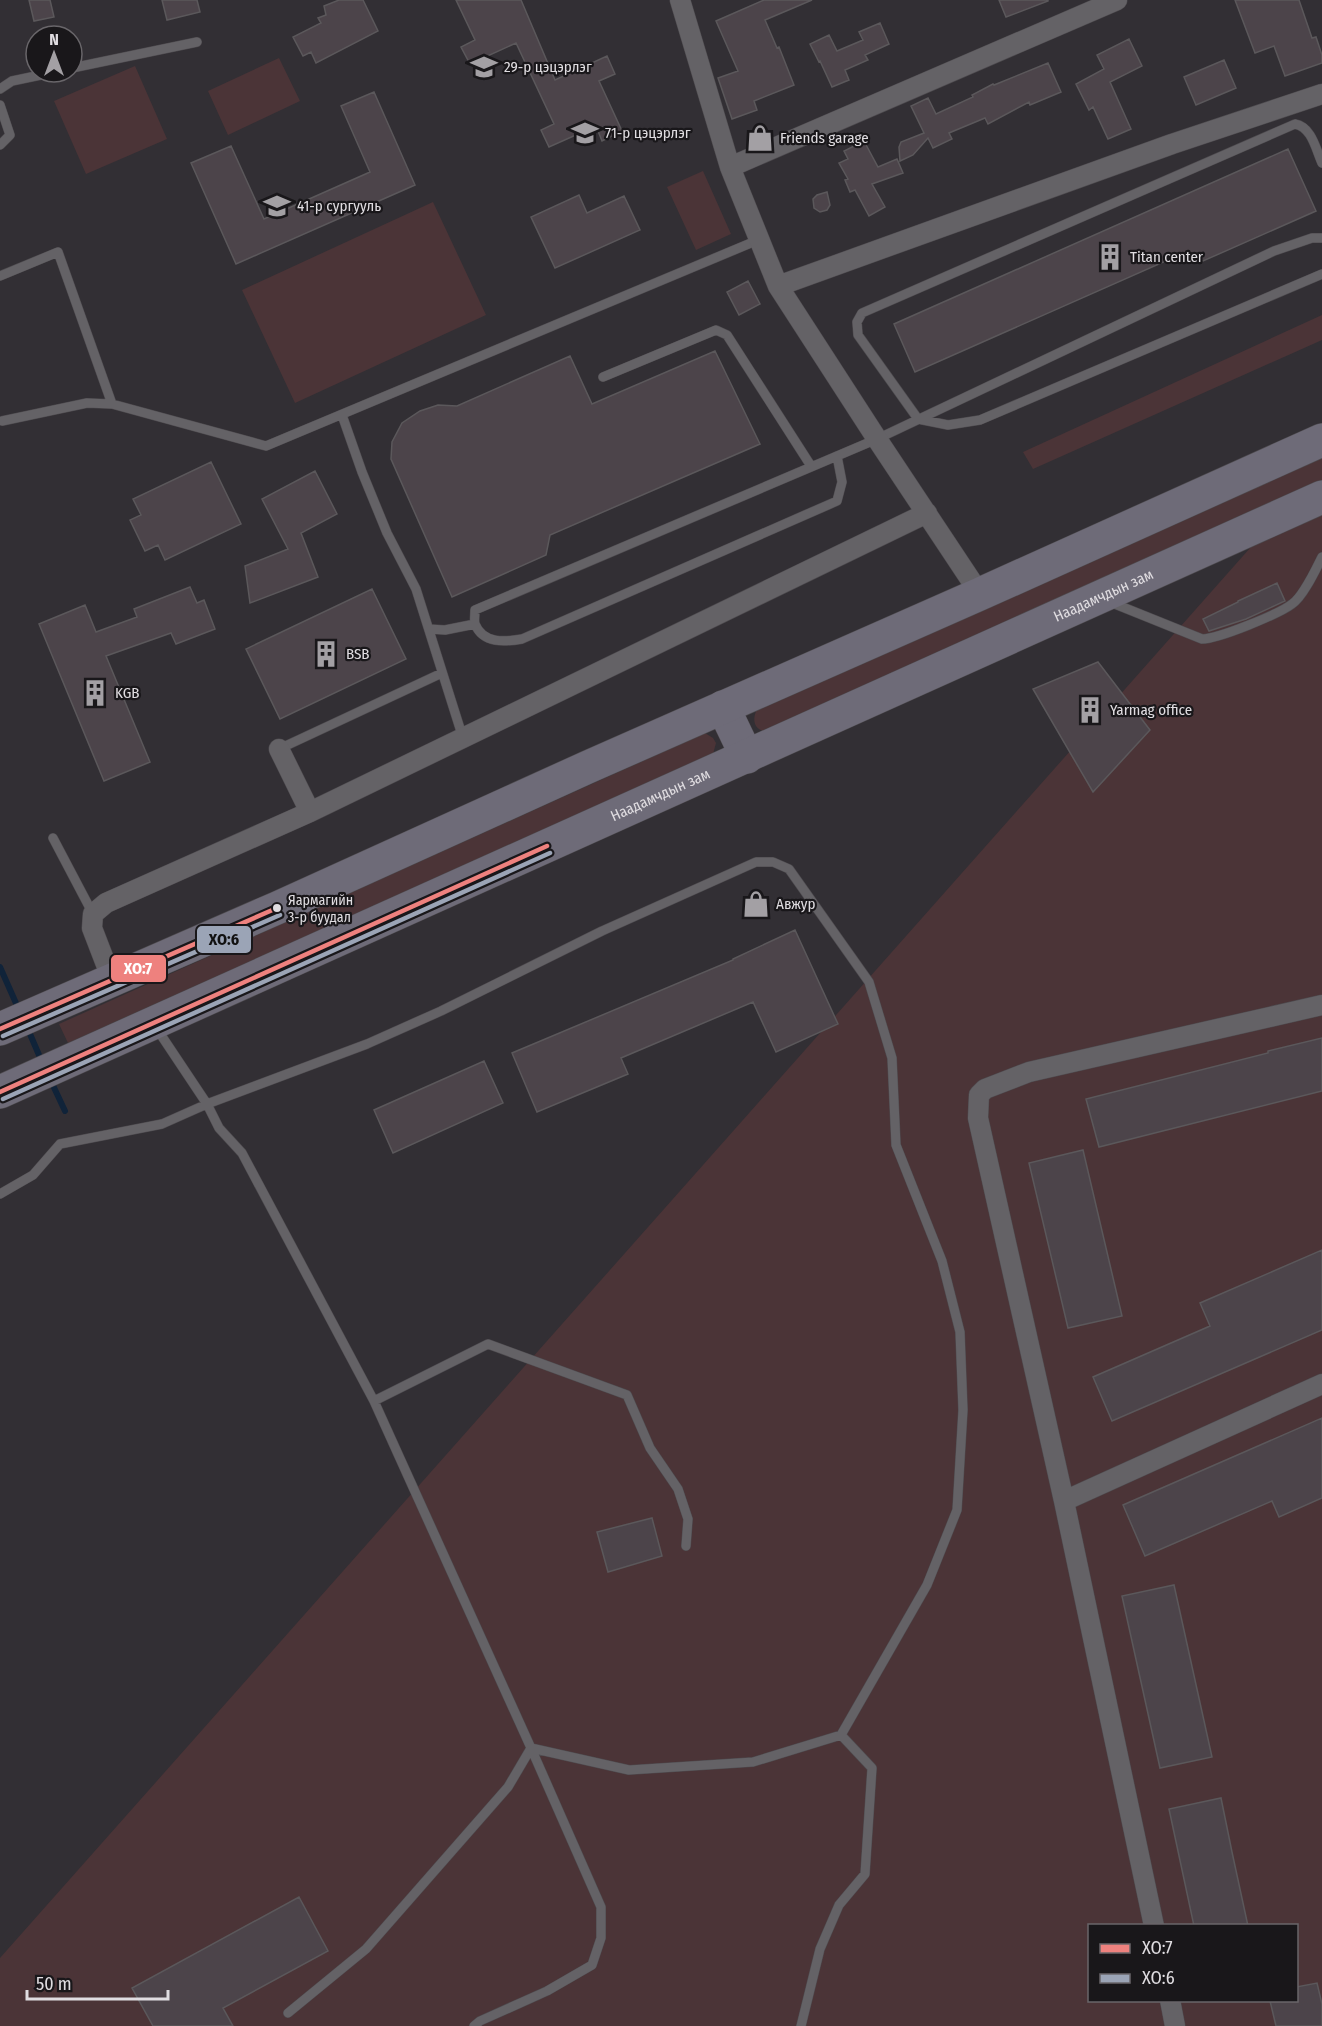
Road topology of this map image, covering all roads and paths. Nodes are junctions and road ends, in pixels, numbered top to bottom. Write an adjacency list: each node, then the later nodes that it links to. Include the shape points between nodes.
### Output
1 (680, 0): 11 (street)
2 (1117, 0): 11 (street)
3 (197, 42): 4 (lane)
4 (84, 66)
5 (24, 78): 6 (lane)
6 (0, 88)
7 (1322, 94): 16 (street)
8 (0, 105): 9 (lane, via 10,135)
9 (0, 145)
10 (1322, 163): 20 (lane, via 1309,132 1295,124 862,313 857,322 858,335)
11 (730, 168): 13 (street)
12 (1322, 238): 20 (lane, via 1274,251)
13 (758, 240): 16 (street); 19 (lane)
14 (1322, 274): 20 (lane, via 980,420 948,424)
15 (0, 276): 18 (lane, via 58,252)
16 (778, 286): 22 (street)
17 (603, 377): 25 (lane, via 716,330 727,335)
18 (112, 404): 19 (lane, via 266,446); 21 (lane, via 87,403)
19 (342, 415): 32 (lane, via 387,533 416,589)
20 (918, 419): 22 (lane)
21 (2, 421)
22 (877, 439): 24 (lane); 27 (street)
23 (1322, 440): 29 (highway)
24 (837, 456): 25 (lane); 31 (lane, via 842,482 837,501 522,639 503,643 485,637)
25 (811, 466): 31 (lane, via 475,610)
26 (1322, 497): 30 (highway, Наадамчдын зам)
27 (927, 513): 29 (street); 35 (street)
28 (1322, 557): 30 (lane, via 1293,604 1209,639)
29 (980, 594): 34 (highway)
30 (1099, 598): 37 (highway, Наадамчдын зам)
31 (475, 624): 32 (lane)
32 (429, 629): 33 (lane)
33 (442, 673): 35 (lane); 36 (lane)
34 (723, 707): 37 (highway); 41 (highway)
35 (464, 738): 38 (street)
36 (279, 748): 38 (street)
37 (747, 757): 43 (highway, Наадамчдын зам)
38 (310, 812): 40 (street, via 105,903)
39 (53, 838): 40 (lane)
40 (93, 914): 41 (street, via 92,928)
41 (112, 980): 44 (highway)
42 (1322, 1005): 50 (street, via 1029,1072 979,1095 978,1118)
43 (153, 1023): 45 (highway, Наадамчдын зам); 46 (lane)
44 (0, 1029)
45 (12, 1086)
46 (207, 1104): 47 (lane, via 162,1124 60,1144 33,1175); 49 (lane, via 219,1128 242,1153); 52 (lane, via 367,1044 756,862 773,862 789,869 869,982 892,1058 896,1145 942,1261 960,1332 963,1410 957,1510 927,1585)
47 (0, 1194)
48 (1322, 1384): 50 (street)
49 (374, 1401): 51 (lane, via 488,1344 627,1395 650,1448 678,1489 688,1519); 53 (lane)
50 (1064, 1501): 54 (street)
51 (686, 1546)
52 (841, 1735): 53 (lane, via 753,1762 629,1770); 58 (lane, via 872,1768 865,1874 839,1905 820,1949)
53 (531, 1748): 56 (lane, via 508,1787 366,1949); 57 (lane, via 601,1907 601,1938 592,1965)
54 (1154, 1924)
55 (1170, 2002): 59 (street)
56 (288, 2013)
57 (474, 2026)
58 (801, 2026)
59 (1175, 2026)

